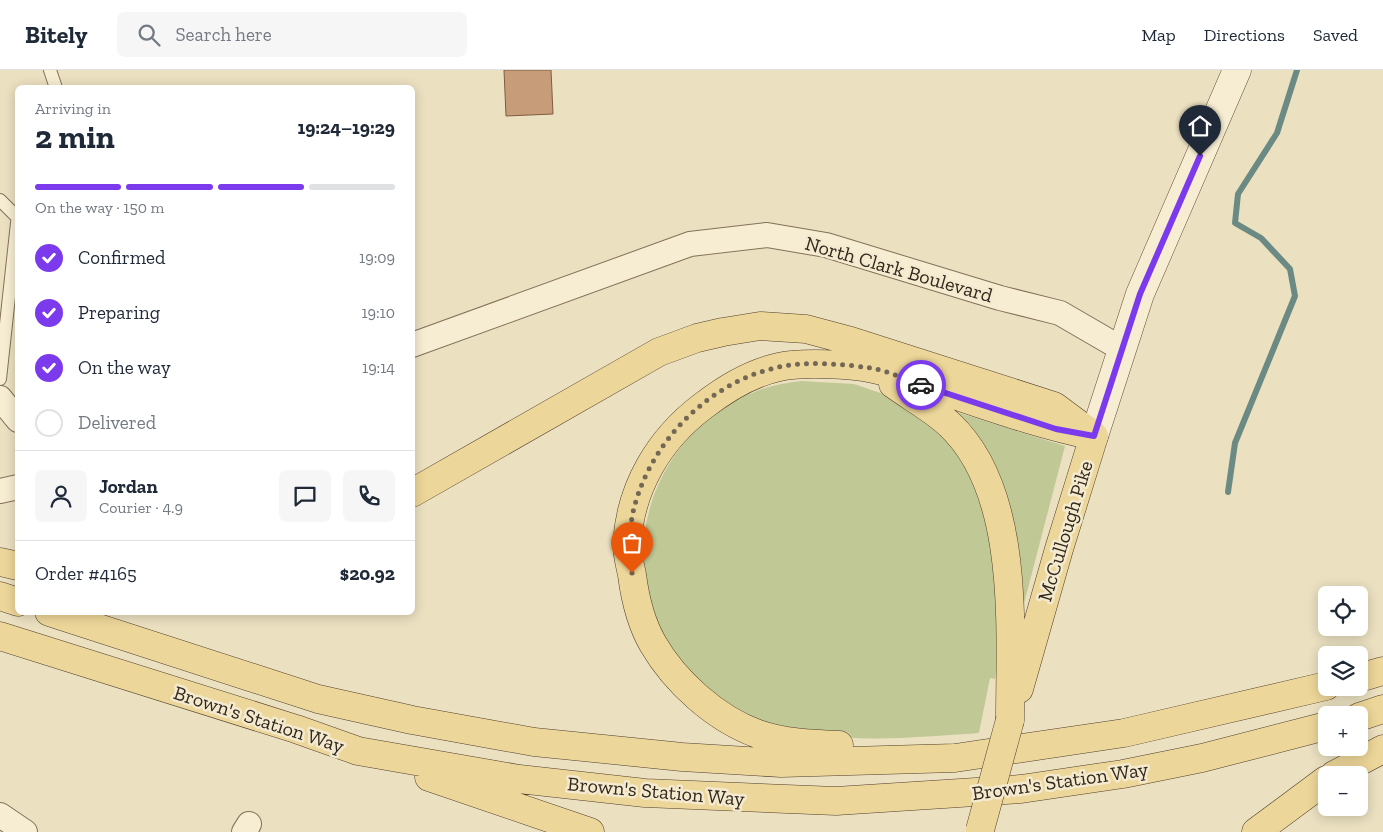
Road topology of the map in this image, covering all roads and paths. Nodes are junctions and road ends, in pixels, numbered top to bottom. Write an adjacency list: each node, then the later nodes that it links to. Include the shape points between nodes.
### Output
1 (50, 70): 3 (lane)
2 (1237, 70): 8 (street, McCullough Pike, via 1140,294)
3 (55, 85)
4 (0, 200): 5 (lane)
5 (15, 213)
6 (15, 234): 10 (lane)
7 (415, 344): 8 (street, North Clark Boulevard, via 690,244 767,235 826,245 1060,313)
8 (1122, 349): 11 (street, McCullough Pike)
9 (872, 368): 11 (main road, via 1056,429); 26 (main road, via 950,425 987,481 1003,534 1008,570); 30 (main road, via 816,364 779,367 745,379 719,393 670,434 638,490 627,545 634,587 652,643 693,693 725,717 758,734 803,744 868,747)
10 (0, 379)
11 (1094, 436): 14 (main road, via 1054,406 806,329 760,326 697,338 659,352); 26 (main road, McCullough Pike)
12 (15, 488): 13 (street)
13 (0, 491)
14 (415, 491)
15 (0, 562): 16 (main road)
16 (15, 565)
17 (0, 596): 18 (main road)
18 (15, 601)
19 (58, 615): 30 (main road, Brown's Station Way, via 318,699 534,742 629,753 781,763)
20 (0, 636): 29 (main road, Brown's Station Way)
21 (1383, 671): 22 (main road)
22 (1368, 675)
23 (1318, 688): 30 (main road, Brown's Station Way, via 1124,733)
24 (1383, 709): 25 (main road)
25 (1368, 714)
26 (1010, 720): 34 (main road, McCullough Pike, bridge)
27 (1318, 728): 29 (main road, Brown's Station Way, via 1202,758 1123,774 1012,790 836,801 645,793 519,779)
28 (1383, 750): 31 (main road)
29 (358, 751): 36 (main road)
30 (955, 758)
31 (1352, 766)
32 (1318, 786): 37 (main road)
33 (0, 815): 35 (street)
34 (980, 831)
35 (25, 832)
36 (590, 832)
37 (1256, 832)

